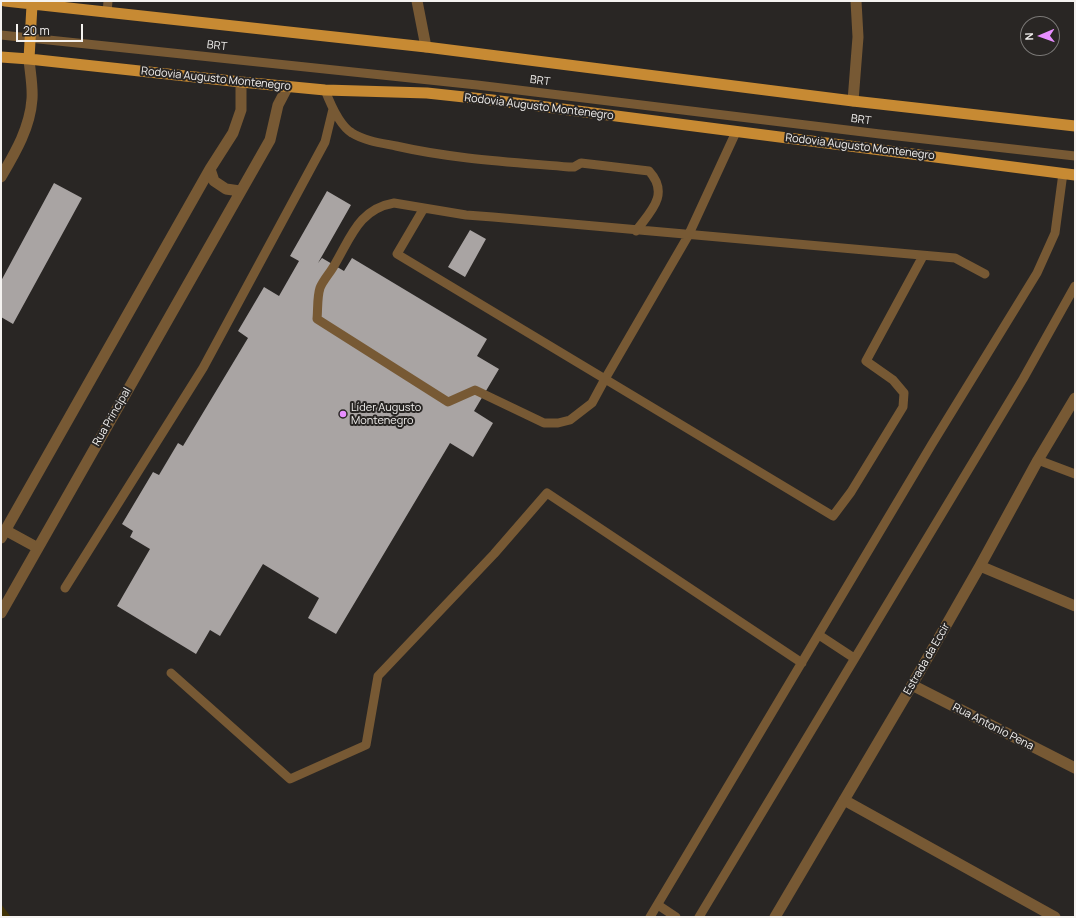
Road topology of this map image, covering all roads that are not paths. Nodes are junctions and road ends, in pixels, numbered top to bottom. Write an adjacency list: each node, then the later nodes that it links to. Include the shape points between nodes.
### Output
1 (5, 1): 5 (main road)
2 (108, 1): 6 (lane)
3 (417, 1): 9 (street)
4 (856, 1): 15 (street, via 858,37)
5 (32, 5): 6 (main road); 8 (main road)
6 (108, 13): 9 (main road)
7 (1, 35): 8 (lane, BRT)
8 (29, 39): 11 (main road); 19 (lane, BRT, via 477,85)
9 (426, 46): 15 (main road)
10 (1, 57): 11 (main road, Rodovia Augusto Montenegro)
11 (29, 58): 12 (main road, Rodovia Augusto Montenegro); 23 (street, via 31,109 20,145)
12 (241, 82): 13 (main road, Rodovia Augusto Montenegro); 20 (street, via 241,110 233,133)
13 (288, 86): 14 (main road, Rodovia Augusto Montenegro); 24 (street, Rua Principal, via 278,105 270,140)
14 (325, 90): 16 (lane); 18 (main road, Rodovia Augusto Montenegro, via 492,100)
15 (852, 101): 17 (main road)
16 (333, 109): 26 (lane, via 351,133 372,141 421,152 569,167 581,163 649,171 656,180 659,190 657,201); 38 (lane, via 325,142 203,368)
17 (1075, 126)
18 (736, 132): 21 (main road, Rodovia Augusto Montenegro); 27 (lane)
19 (1075, 156)
20 (210, 169): 24 (street, via 214,181 226,189); 35 (street)
21 (1063, 173): 22 (main road, Rodovia Augusto Montenegro); 41 (lane, via 1055,233 1036,273)
22 (1075, 175)
23 (1, 177)
24 (240, 192): 36 (street, Rua Principal)
25 (424, 208): 26 (lane, via 466,215); 31 (lane, via 397,254); 31 (lane, via 394,203 376,208 366,215 357,225 320,287 316,319 448,402 475,390 544,423 570,420 592,403)
26 (636, 231): 27 (lane)
27 (688, 236): 28 (lane); 31 (lane)
28 (923, 256): 29 (lane, via 955,258); 31 (lane, via 866,361 893,380 904,393 903,407 851,492 832,516)
29 (985, 274)
30 (1075, 286): 42 (lane, via 1023,379)
31 (605, 379)
32 (1075, 398): 33 (street, Estrada da Eccir)
33 (1038, 460): 34 (lane); 37 (street, Estrada da Eccir)
34 (1075, 474)
35 (2, 532): 36 (street)
36 (38, 548): 40 (street, Rua Principal)
37 (980, 566): 39 (street); 45 (street, Estrada da Eccir)
38 (64, 588)
39 (1075, 606)
40 (1, 613)
41 (818, 635): 42 (lane); 43 (lane)
42 (854, 658): 51 (lane)
43 (802, 663): 44 (lane, via 547,494 378,676 366,745 290,779); 48 (lane)
44 (171, 673)
45 (912, 685): 46 (street, Rua Antonio Pena); 47 (street, Estrada da Eccir)
46 (1075, 768)
47 (844, 800): 52 (street, Estrada da Eccir); 53 (street)
48 (658, 905): 49 (lane); 50 (lane)
49 (650, 917)
50 (676, 917)
51 (699, 917)
52 (774, 917)
53 (1055, 917)

